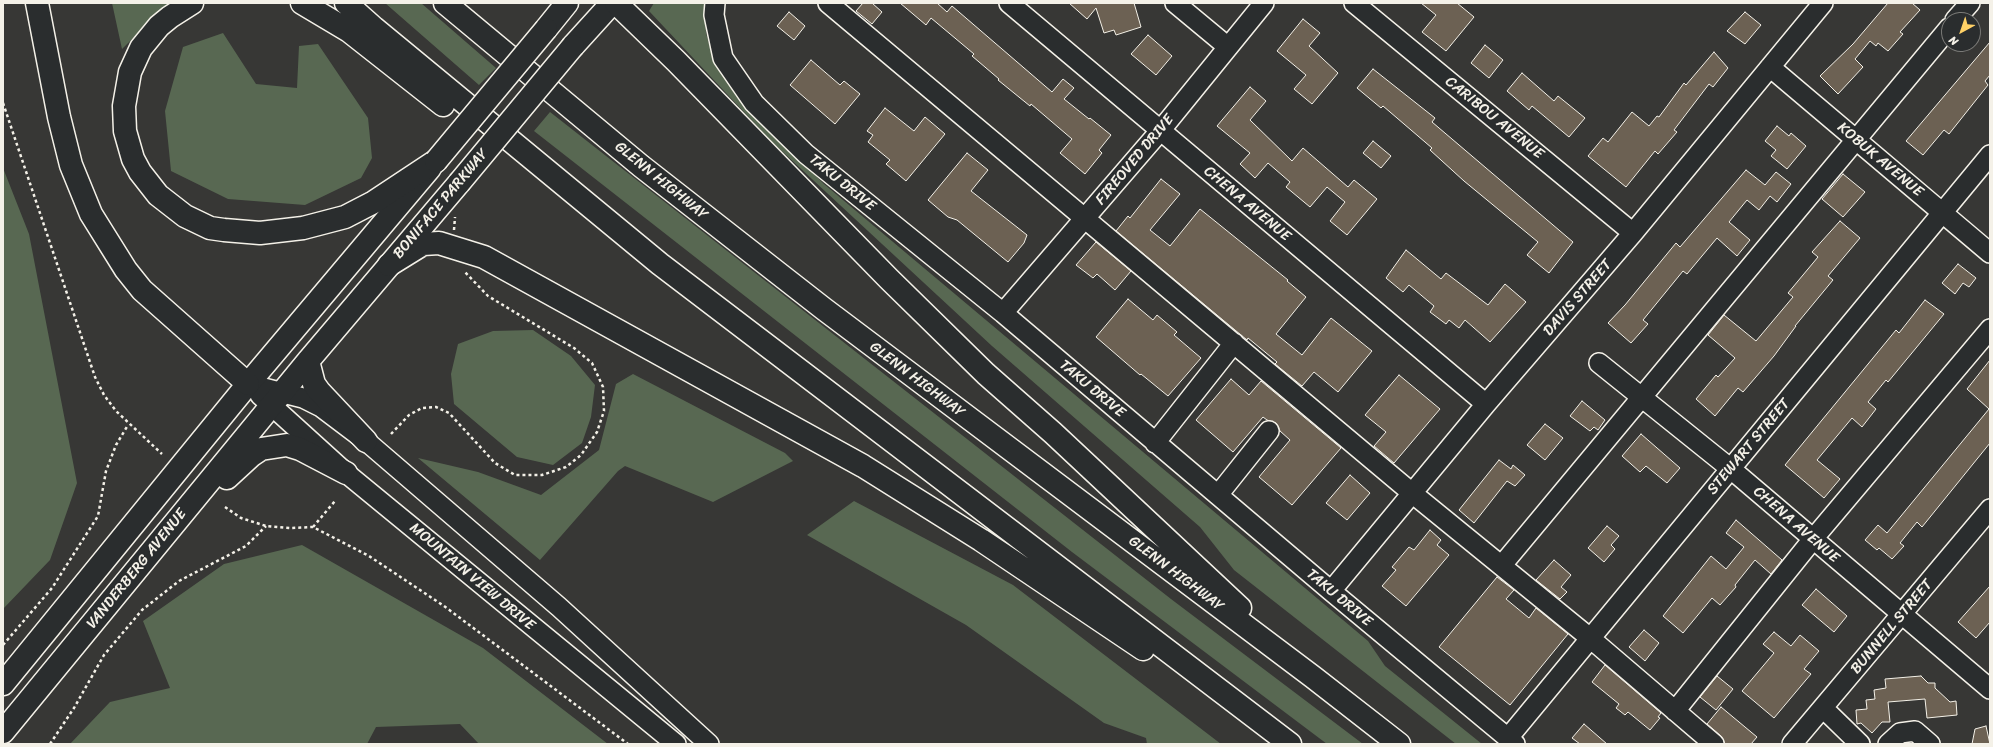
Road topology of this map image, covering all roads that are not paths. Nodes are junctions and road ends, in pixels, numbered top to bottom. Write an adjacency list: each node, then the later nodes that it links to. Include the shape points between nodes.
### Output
1 (38, 3): 36 (main road, via 59,117 71,165 91,214 126,270 142,290)
2 (192, 3): 24 (main road, via 159,26 141,48 130,72 124,106 125,131 140,172 158,195 184,216 210,228 224,230 260,233 303,228 345,217)
3 (302, 3): 29 (main road, via 350,31 532,174)
4 (346, 3): 29 (main road)
5 (445, 3): 54 (main road, GLENN HIGHWAY, via 641,166 824,309)
6 (567, 3): 24 (main road, BONIFACE PARKWAY, bridge)
7 (612, 3): 30 (main road, BONIFACE PARKWAY, bridge)
8 (616, 3): 54 (main road, via 889,279 981,368 1197,566)
9 (715, 3): 31 (street, TAKU DRIVE, via 714,15 723,58 754,103 806,154)
10 (828, 3): 26 (street)
11 (1009, 3): 21 (street, CHENA AVENUE)
12 (1175, 3): 19 (street)
13 (1264, 3): 19 (street, FIREOVED DRIVE)
14 (1354, 3): 27 (street, CARIBOU AVENUE)
15 (1823, 3): 20 (street, DAVIS STREET)
16 (1970, 3): 17 (street)
17 (1963, 12)
18 (1941, 38): 22 (street)
19 (1228, 47): 21 (street, FIREOVED DRIVE)
20 (1770, 66): 22 (street, KOBUK AVENUE); 27 (street, DAVIS STREET)
21 (1160, 131): 26 (street, FIREOVED DRIVE); 39 (street, CHENA AVENUE)
22 (1856, 139): 25 (street, KOBUK AVENUE); 37 (street)
23 (1990, 155): 25 (street, STEWART STREET)
24 (436, 161): 36 (main road, BONIFACE PARKWAY)
25 (1942, 213): 28 (street, KOBUK AVENUE); 43 (street, STEWART STREET)
26 (1084, 219): 31 (street, FIREOVED DRIVE); 33 (street)
27 (1633, 233): 39 (street, DAVIS STREET)
28 (1990, 253)
29 (660, 264): 64 (main road)
30 (389, 265): 34 (main road, BONIFACE PARKWAY); 63 (main road, via 422,244 439,243 484,257 863,466 981,540)
31 (1003, 313): 42 (street, TAKU DRIVE)
32 (1990, 330): 48 (street)
33 (1234, 343): 42 (street); 45 (street)
34 (308, 361): 38 (main road, BONIFACE PARKWAY); 41 (main road, via 314,384 319,391)
35 (1599, 363): 37 (street, CHENA AVENUE)
36 (248, 384): 38 (street); 55 (main road, VANDERBERG AVENUE)
37 (1641, 397): 43 (street, CHENA AVENUE); 50 (street)
38 (278, 399): 41 (street, via 302,398 321,407); 44 (street, MOUNTAIN VIEW DRIVE); 49 (main road, VANDERBERG AVENUE)
39 (1486, 404): 45 (street, DAVIS STREET)
40 (1269, 431): 46 (street)
41 (366, 441): 62 (street, via 559,607)
42 (1155, 442): 46 (street, TAKU DRIVE)
43 (1730, 469): 48 (street, CHENA AVENUE); 53 (street, STEWART STREET)
44 (346, 473): 49 (main road, via 287,445 261,449 234,471); 61 (street, MOUNTAIN VIEW DRIVE)
45 (1412, 493): 50 (street); 51 (street, DAVIS STREET)
46 (1218, 495): 51 (street, TAKU DRIVE)
47 (1990, 509): 52 (street, BUNNELL STREET)
48 (1813, 539): 52 (street, CHENA AVENUE); 58 (street)
49 (144, 560): 59 (main road, VANDERBERG AVENUE)
50 (1502, 565): 53 (street)
51 (1331, 591): 60 (street, TAKU DRIVE)
52 (1902, 615): 56 (street, CHENA AVENUE); 57 (street, BUNNELL STREET)
53 (1590, 638): 58 (street); 60 (street, STEWART STREET)
54 (1313, 677): 65 (main road, GLENN HIGHWAY)
55 (3, 684)
56 (1989, 685)
57 (1823, 708): 67 (street, BUNNELL STREET); 68 (street)
58 (1675, 711): 66 (street)
59 (3, 732)
60 (1512, 741)
61 (676, 744)
62 (709, 744)
63 (1283, 744)
64 (1290, 744)
65 (1399, 744)
66 (1714, 744)
67 (1792, 744)
68 (1860, 744)
69 (1888, 744): 70 (street, via 1900,733 1915,731)
70 (1930, 744)

